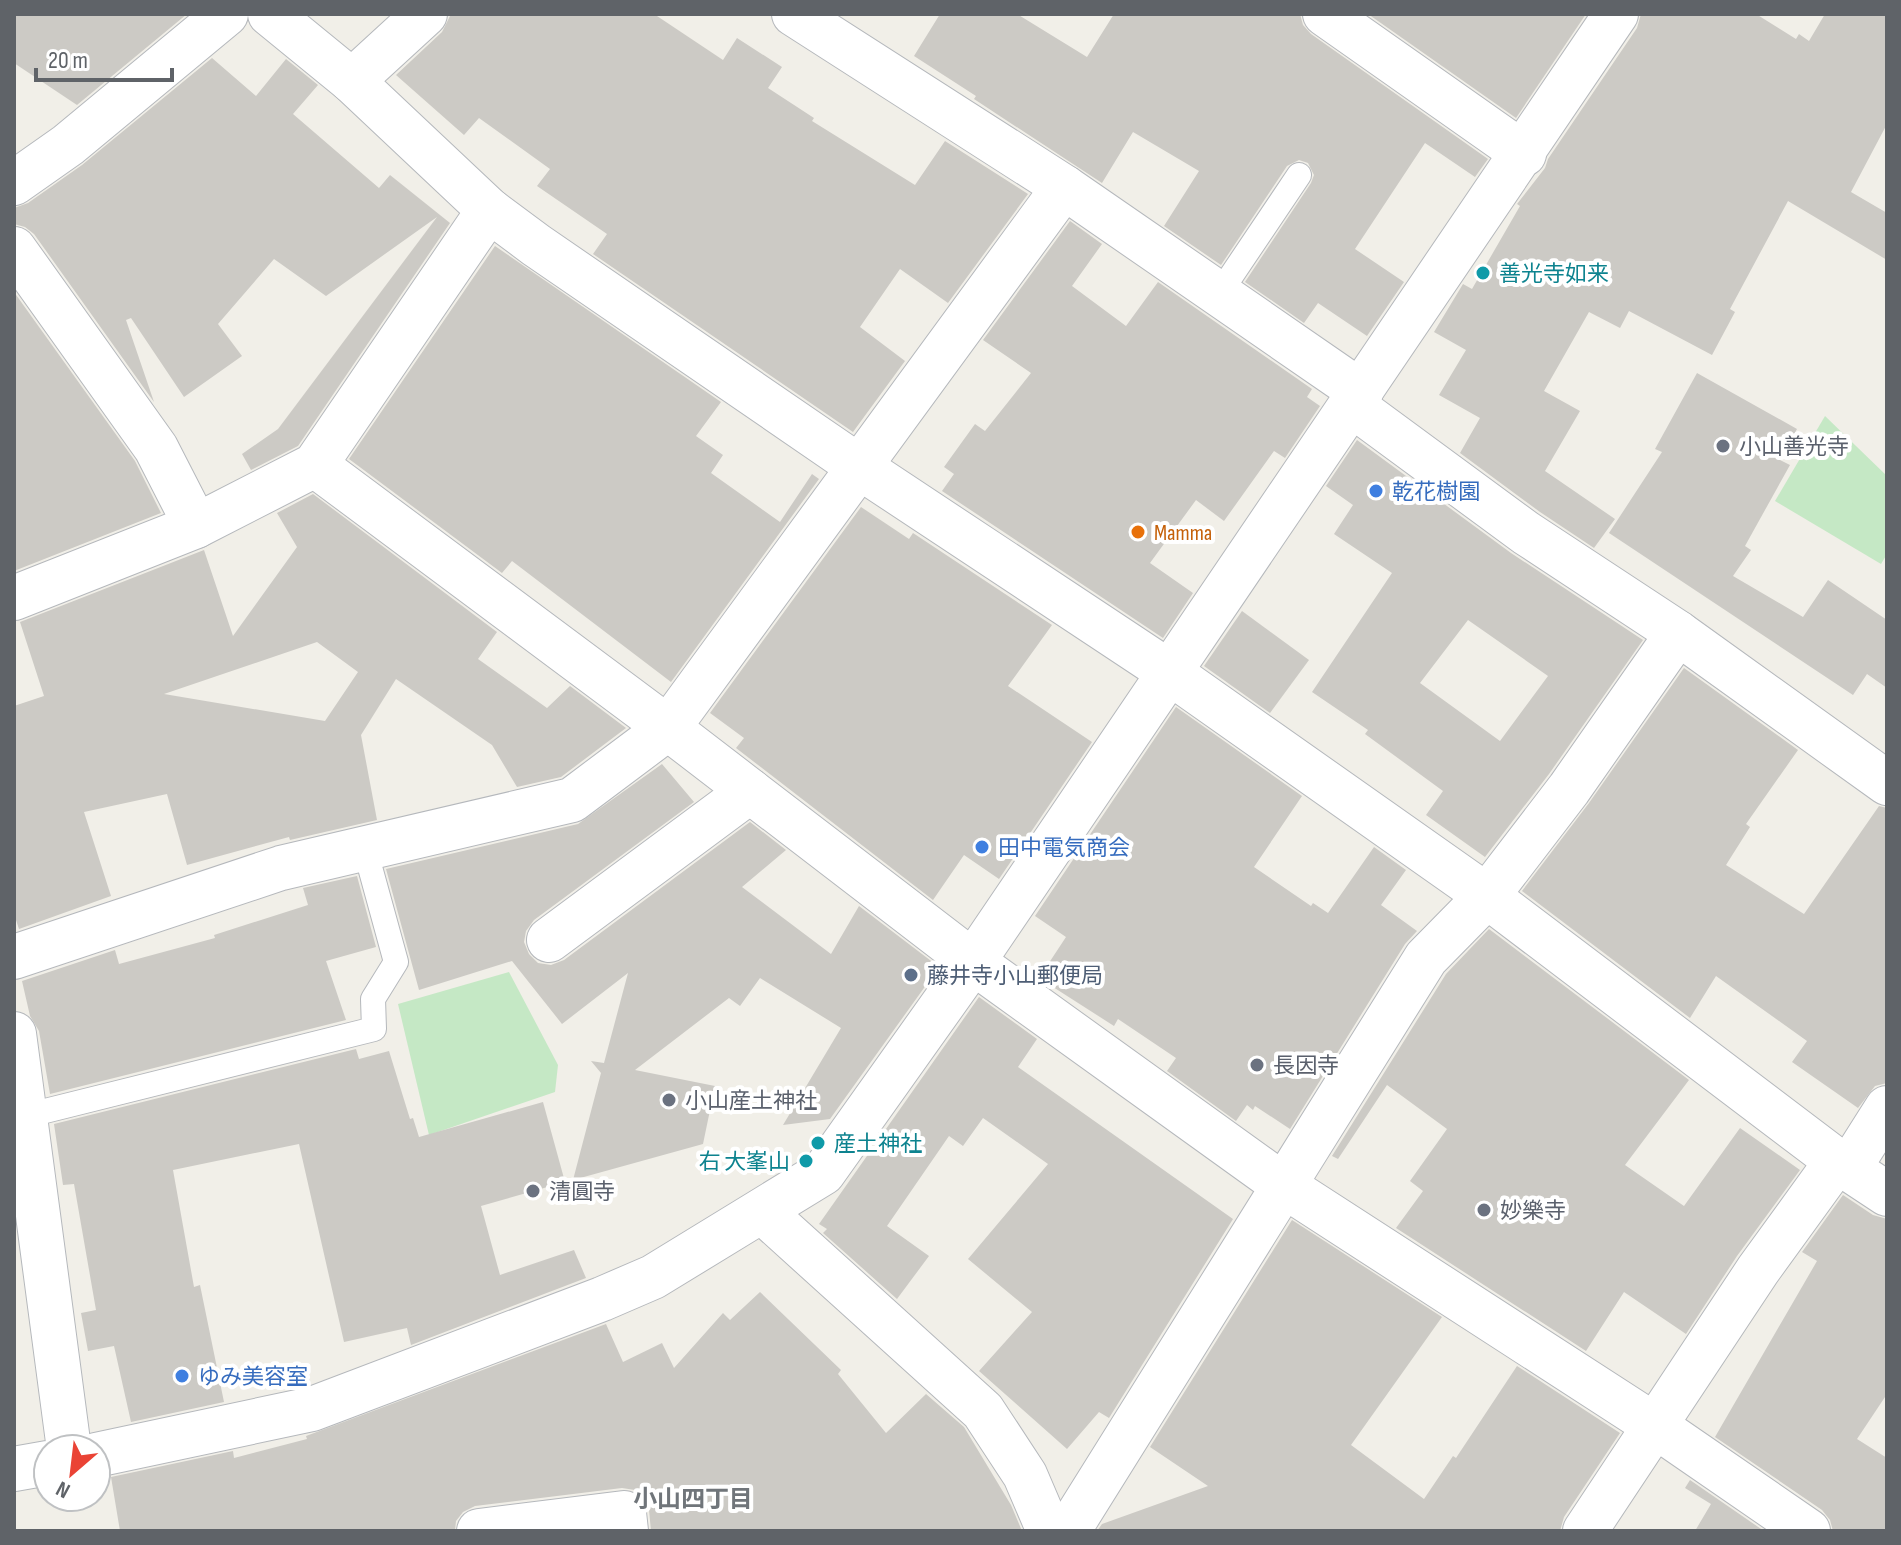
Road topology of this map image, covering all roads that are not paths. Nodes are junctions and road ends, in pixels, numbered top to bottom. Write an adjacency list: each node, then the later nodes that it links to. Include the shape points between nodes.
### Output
1 (226, 14): 10 (street)
2 (270, 14): 7 (street)
3 (425, 14): 7 (street)
4 (794, 14): 11 (street)
5 (1325, 14): 8 (street)
6 (1616, 14): 8 (street)
7 (352, 81): 12 (street)
8 (1524, 154): 15 (street)
9 (1299, 175): 14 (lane)
10 (14, 183)
11 (1064, 187): 14 (street); 17 (street)
12 (489, 210): 16 (street); 17 (street)
13 (14, 249): 18 (street, via 156,448)
14 (1219, 294): 15 (street)
15 (1356, 399): 20 (street, via 1526,533); 21 (street)
16 (315, 465): 18 (street); 22 (street)
17 (861, 468): 21 (street); 22 (street)
18 (196, 526): 19 (street)
19 (14, 598)
20 (1678, 633): 23 (street); 26 (street)
21 (1169, 672): 26 (street); 29 (street)
22 (668, 728): 24 (street); 25 (street, via 572,800)
23 (1887, 783)
24 (750, 791): 27 (street); 29 (street)
25 (365, 849): 28 (street, via 281,868); 32 (lane, via 396,962 373,999 374,1029)
26 (1487, 896): 33 (street); 34 (street, via 1426,958)
27 (549, 940)
28 (14, 957)
29 (973, 962): 34 (street); 36 (street, via 823,1173)
30 (14, 1034): 32 (street)
31 (1887, 1108): 33 (street)
32 (25, 1116): 38 (street)
33 (1843, 1165): 35 (street); 37 (street, via 1758,1270)
34 (1283, 1185): 37 (street); 43 (street)
35 (1887, 1194)
36 (763, 1212): 39 (street, via 653,1277 312,1409); 42 (street, via 983,1411 1025,1475)
37 (1654, 1425): 44 (street); 45 (street)
38 (67, 1433)
39 (112, 1452)
40 (479, 1531): 41 (street, via 624,1513)
41 (626, 1531)
42 (1049, 1531)
43 (1068, 1531)
44 (1585, 1531)
45 (1808, 1531)

